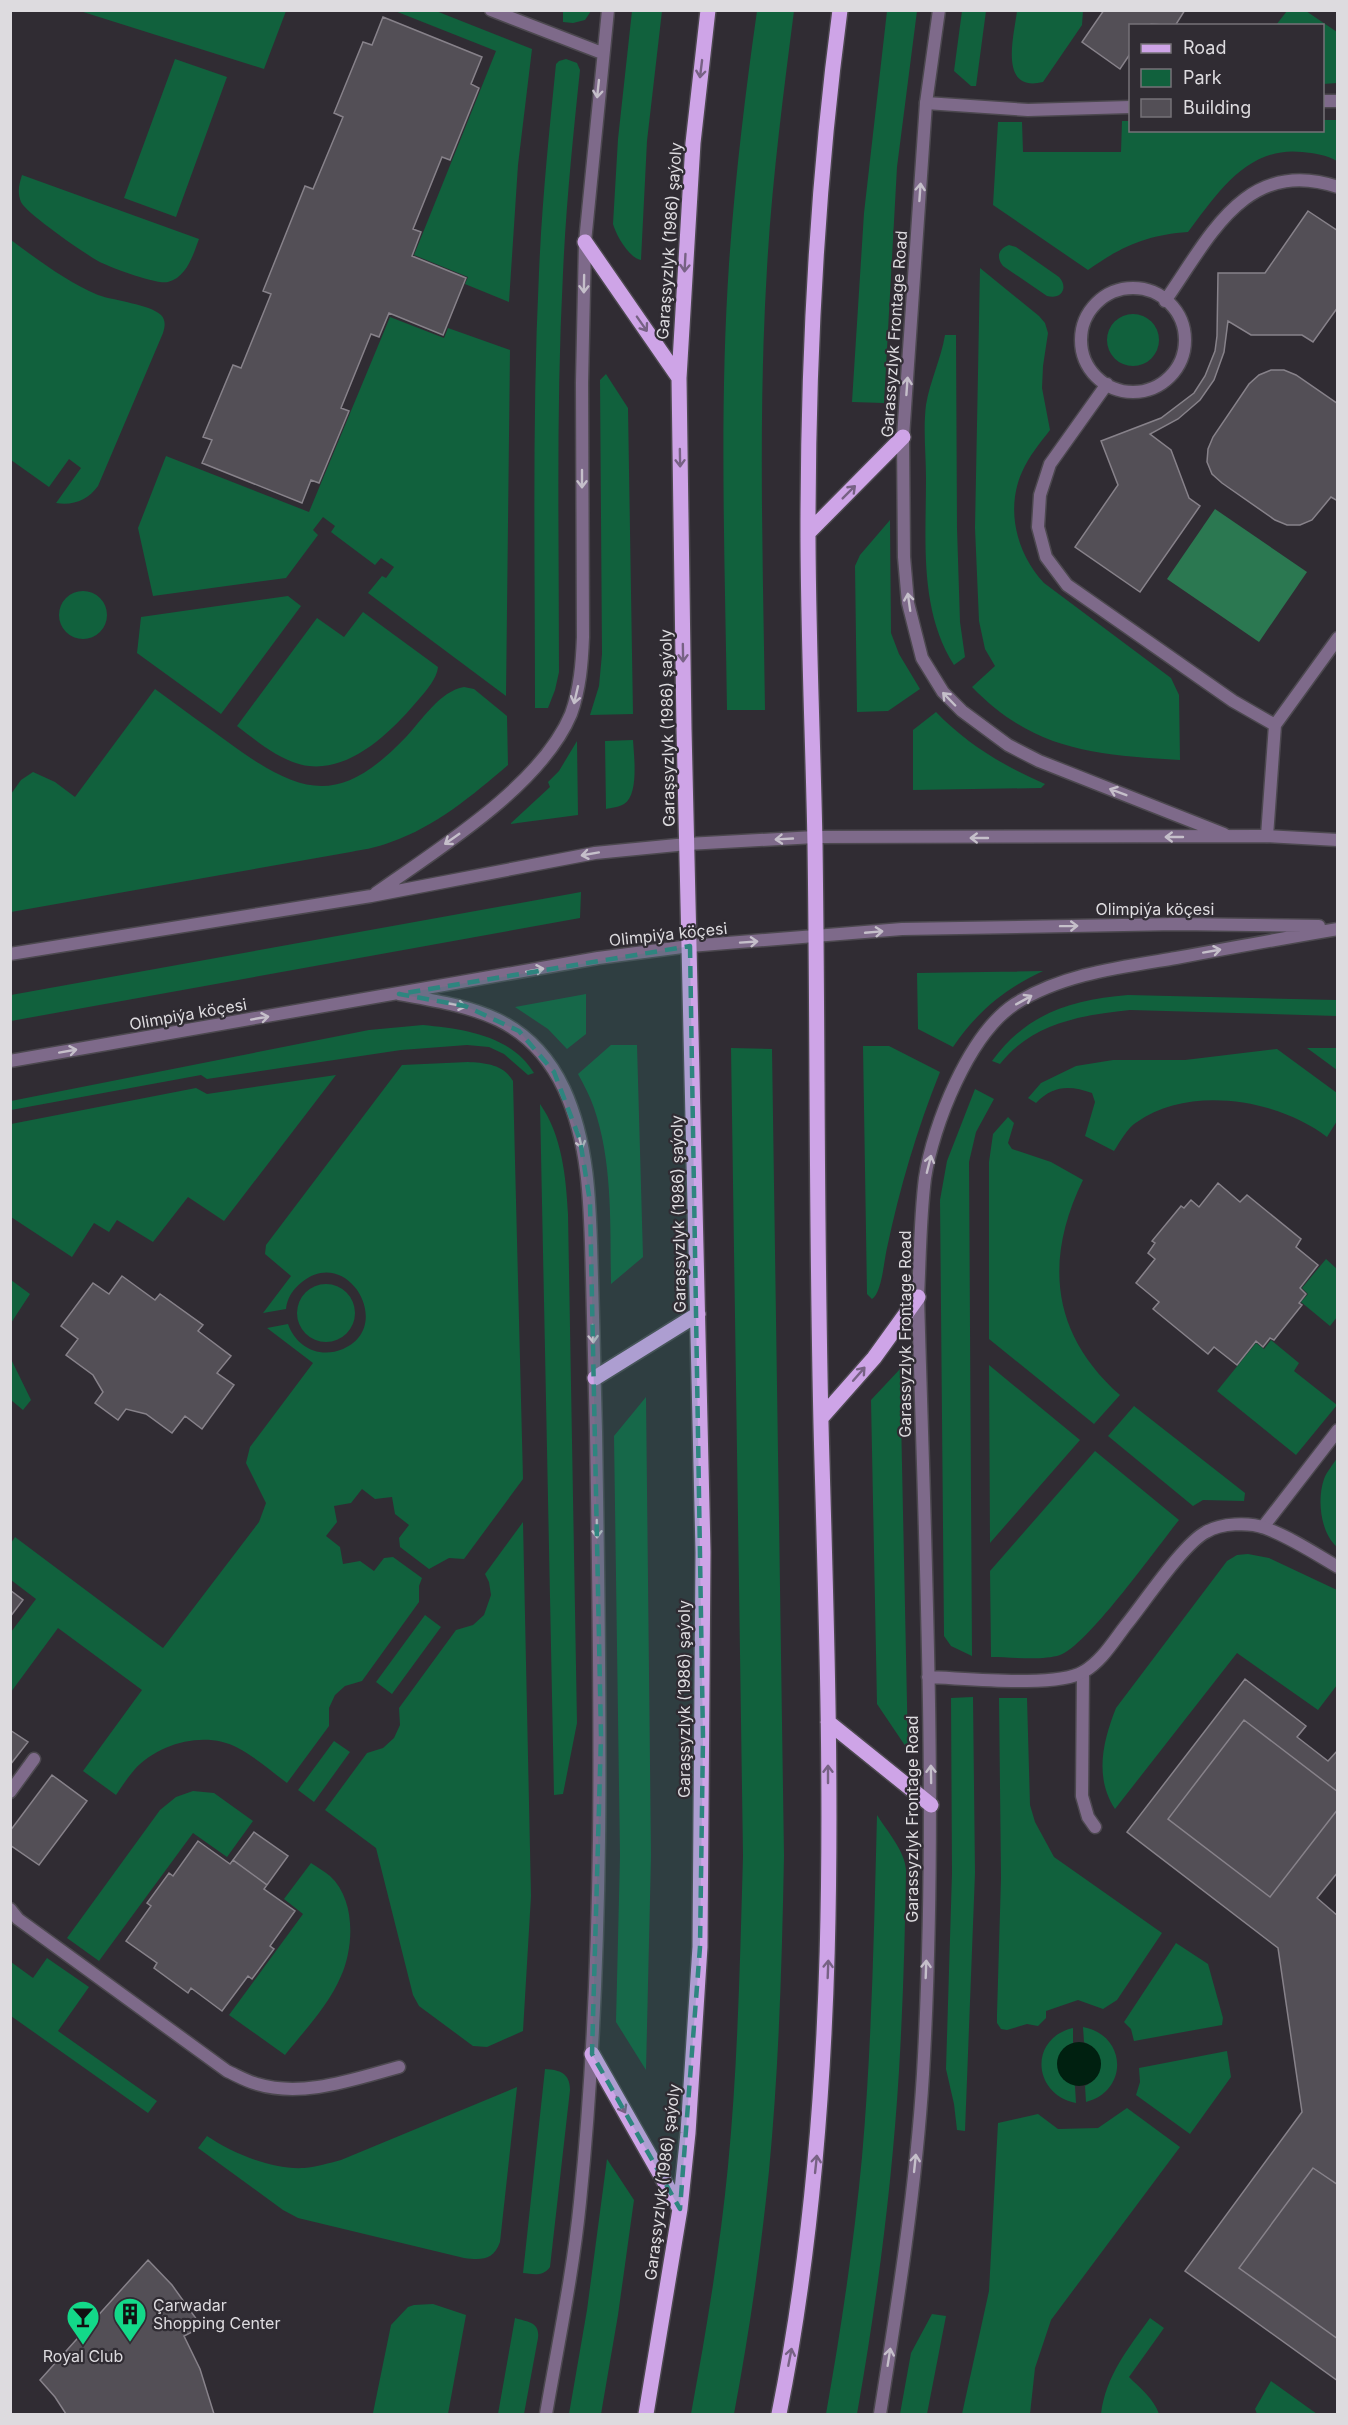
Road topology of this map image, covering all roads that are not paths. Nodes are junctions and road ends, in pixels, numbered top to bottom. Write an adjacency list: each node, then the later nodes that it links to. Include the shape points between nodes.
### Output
1 (491, 10): 6 (street)
2 (608, 10): 6 (street)
3 (708, 10): 12 (main road, Garaşsyzlyk (1986) şaýoly, one-way to 12, via 693,143)
4 (840, 10): 15 (main road, via 822,160 810,387)
5 (939, 10): 7 (street, Garassyzlyk Frontage Road)
6 (602, 53): 10 (street, one-way to 10)
7 (926, 103): 8 (street, via 1028,110); 14 (street, Garassyzlyk Frontage Road, one-way to 7)
8 (1129, 107)
9 (1338, 188): 11 (street, via 1317,181 1282,181 1250,193 1226,214)
10 (585, 242): 12 (main road, one-way to 12); 23 (street, one-way to 23, via 583,637 576,698 565,727 540,762 485,814)
11 (1165, 300): 13 (street, via 1180,317 1185,334 1176,369 1164,382 1148,390 1129,392); 13 (street, via 1154,292 1136,288 1118,290 1102,298 1090,311 1081,346 1086,363)
12 (679, 378): 22 (main road, Garaşsyzlyk (1986) şaýoly, one-way to 22)
13 (1107, 384): 17 (street, via 1050,464 1040,495 1038,527 1046,557 1066,585 1233,701)
14 (903, 437): 15 (main road, one-way to 14); 18 (street, Garassyzlyk Frontage Road, one-way to 14, via 1039,761 970,718 943,692 922,658 908,603)
15 (808, 533): 20 (main road)
16 (1338, 638): 17 (street)
17 (1275, 725): 19 (street)
18 (1231, 836): 19 (street); 20 (street, one-way to 20)
19 (1267, 836): 21 (street)
20 (815, 837): 22 (street, one-way to 22); 25 (main road)
21 (1338, 840)
22 (687, 844): 23 (street, one-way to 23, via 595,853); 26 (main road, Garaşsyzlyk (1986) şaýoly)
23 (371, 897): 27 (street)
24 (1338, 928): 25 (street, Olimpiýa köçesi, one-way to 24, via 994,927 1178,924); 30 (street, Olimpiýa köçesi, one-way to 24, via 926,1176 954,1084 972,1049 991,1024 1014,1005 1064,982 1118,968)
25 (816, 937): 26 (street, Olimpiýa köçesi, one-way to 25); 34 (main road)
26 (690, 946): 28 (street, Olimpiýa köçesi, one-way to 26, via 598,958); 32 (main road, Garaşsyzlyk (1986) şaýoly)
27 (10, 954)
28 (399, 994): 29 (street, Olimpiýa köçesi, one-way to 28); 33 (street, one-way to 33, via 465,1006 496,1017 519,1031 538,1050 564,1090 588,1174)
29 (10, 1061)
30 (921, 1222): 31 (street, Garassyzlyk Frontage Road)
31 (918, 1297): 34 (main road, one-way to 31, via 874,1358); 39 (street, Garassyzlyk Frontage Road)
32 (698, 1314): 33 (main road); 48 (main road, Garaşsyzlyk (1986) şaýoly, via 703,1576 700,1947)
33 (595, 1378): 46 (street, one-way to 46, via 601,1736)
34 (821, 1418): 40 (main road)
35 (1338, 1430): 36 (street)
36 (1263, 1527): 37 (street); 38 (street, via 1233,1525 1207,1532 1185,1551 1102,1657)
37 (1338, 1567)
38 (1083, 1672): 39 (street, via 1064,1680 1041,1681); 44 (street, via 1082,1796)
39 (928, 1677): 43 (street, Garassyzlyk Frontage Road, one-way to 39)
40 (828, 1722): 43 (main road); 51 (main road, one-way to 40, via 792,2351 818,2145 828,1957)
41 (34, 1759): 42 (street)
42 (10, 1792)
43 (932, 1805): 52 (street, Garassyzlyk Frontage Road, one-way to 43, via 916,2161 923,2073)
44 (1095, 1827)
45 (10, 1909): 47 (street, via 18,1919 226,2071 257,2085 299,2089)
46 (592, 2054): 48 (main road, one-way to 48); 49 (street, via 580,2205)
47 (399, 2067)
48 (680, 2209): 50 (main road, Garaşsyzlyk (1986) şaýoly)
49 (546, 2415)
50 (646, 2415)
51 (779, 2415)
52 (880, 2415)

